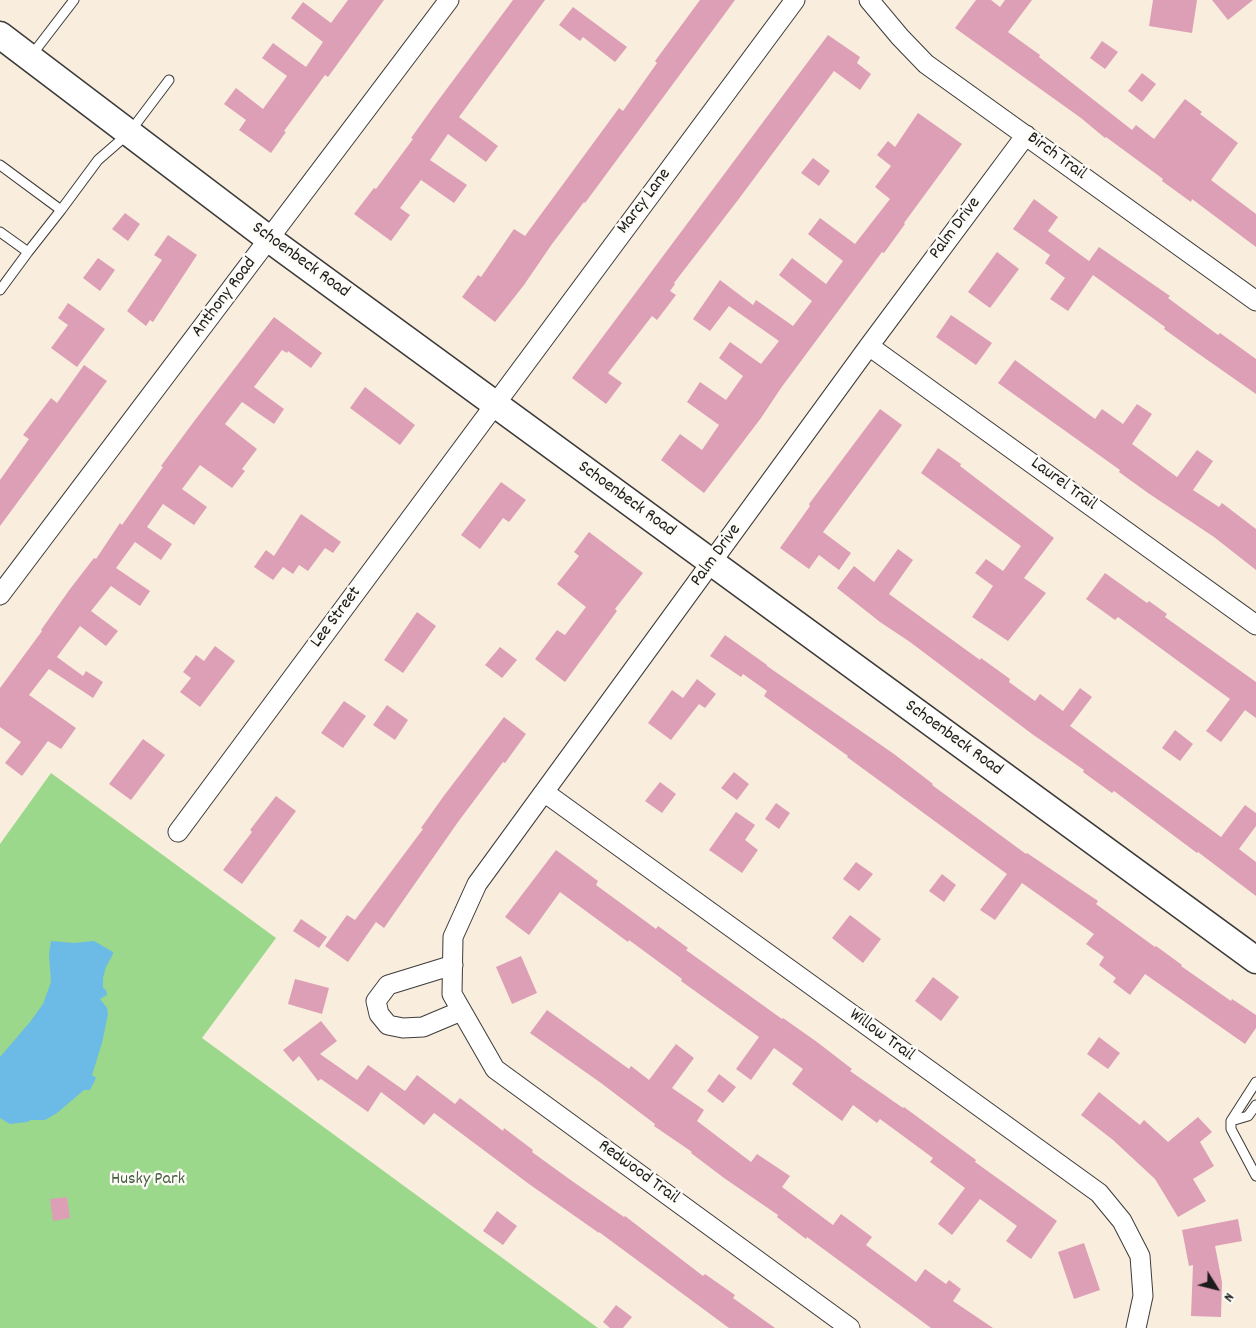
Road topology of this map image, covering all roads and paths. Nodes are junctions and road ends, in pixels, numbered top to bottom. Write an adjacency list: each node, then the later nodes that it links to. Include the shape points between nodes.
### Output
1 (74, 0): 6 (lane)
2 (449, 0): 13 (street, Anthony Road)
3 (795, 0): 18 (street, Marcy Lane)
4 (869, 0): 9 (street, Birch Trail, via 926,64)
5 (0, 35): 6 (main road, Schoenbeck Road)
6 (30, 58): 8 (main road, Schoenbeck Road)
7 (169, 80): 8 (lane)
8 (129, 133): 11 (lane, via 98,160); 13 (main road, Schoenbeck Road)
9 (1026, 135): 16 (street, Birch Trail); 17 (street, Palm Drive)
10 (0, 165): 11 (lane)
11 (61, 210): 14 (lane)
12 (0, 232): 14 (lane)
13 (269, 239): 18 (main road, Schoenbeck Road); 20 (street, Anthony Road)
14 (28, 252): 15 (lane)
15 (0, 290)
16 (1256, 301)
17 (869, 346): 19 (street, Palm Drive); 21 (street, Laurel Trail)
18 (496, 403): 19 (main road, Schoenbeck Road); 23 (street, Lee Street)
19 (711, 563): 22 (street, Palm Drive); 24 (main road, Schoenbeck Road)
20 (0, 595)
21 (1256, 625)
22 (544, 792): 25 (street, Palm Drive, via 477,884 454,937); 33 (street, Willow Trail, via 1099,1193 1122,1221 1140,1256 1143,1296)
23 (178, 832)
24 (1256, 960)
25 (453, 965): 26 (street, Palm Drive); 27 (street, via 388,985 376,1001 379,1014 388,1025 402,1028 423,1027)
26 (452, 994): 27 (street, Redwood Trail)
27 (461, 1011): 32 (street, Redwood Trail, via 495,1068)
28 (1256, 1082): 30 (lane)
29 (1256, 1105): 30 (lane, via 1248,1116)
30 (1231, 1121): 31 (lane, via 1231,1129)
31 (1256, 1176)
32 (850, 1328)
33 (1136, 1328)

